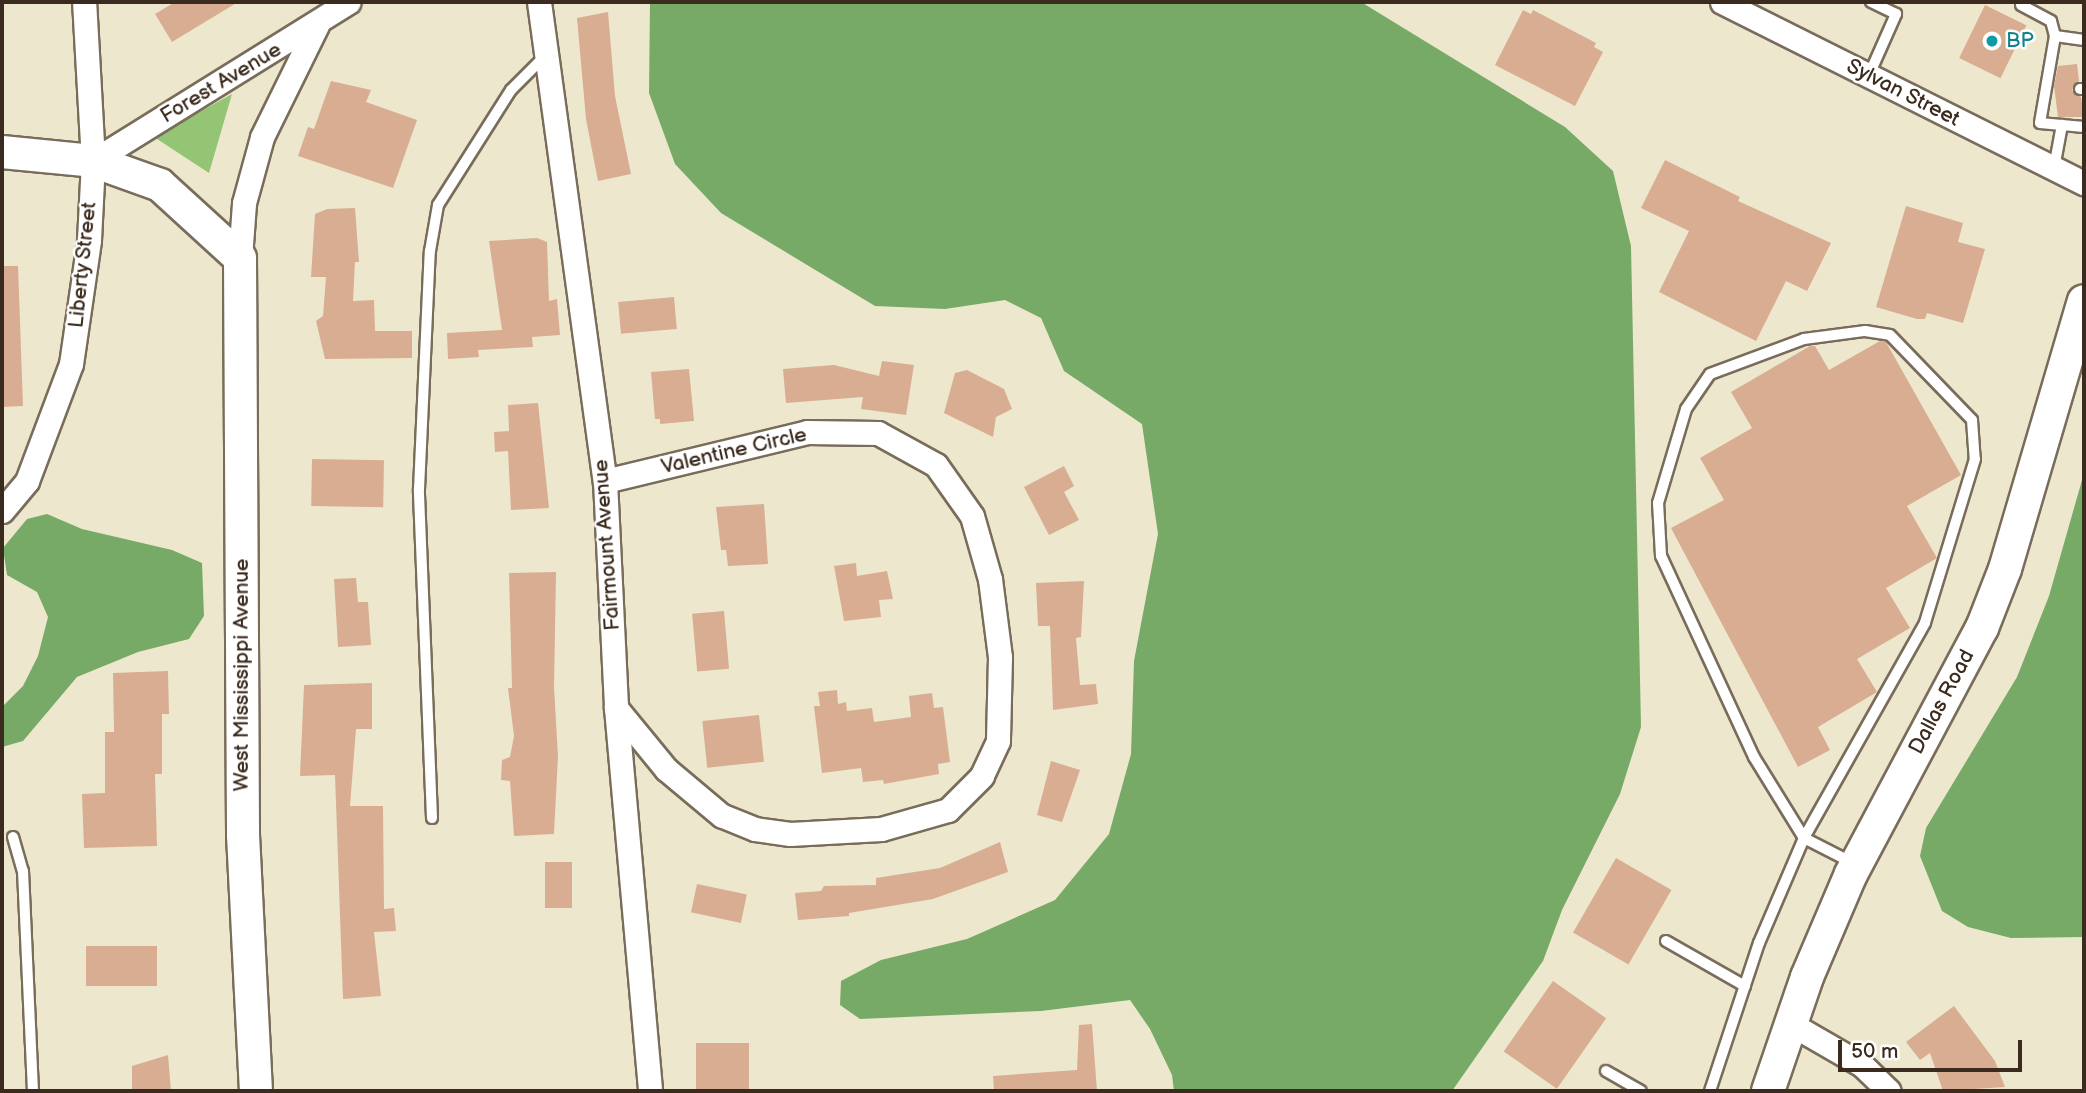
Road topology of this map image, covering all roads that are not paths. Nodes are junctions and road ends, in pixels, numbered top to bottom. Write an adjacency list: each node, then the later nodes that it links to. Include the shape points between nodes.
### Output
1 (84, 2): 15 (street, Liberty Street)
2 (348, 2): 7 (street, Forest Avenue)
3 (539, 2): 10 (street, Fairmount Avenue)
4 (1722, 2): 11 (street, Sylvan Street)
5 (1871, 2): 11 (lane, via 1896,14)
6 (2021, 5): 8 (lane, via 2050,21)
7 (317, 25): 15 (street, Forest Avenue); 18 (street, West Mississippi Avenue, via 262,137 244,203)
8 (2055, 36): 9 (lane); 12 (lane, via 2050,89 2040,123)
9 (2084, 40)
10 (546, 55): 20 (street, Fairmount Avenue); 23 (lane, via 511,90 438,205 430,251 419,489)
11 (1869, 75): 16 (street, Sylvan Street)
12 (2062, 125): 13 (lane); 16 (lane)
13 (2084, 127)
14 (2, 152): 15 (street)
15 (93, 160): 18 (street, via 160,185); 21 (street, Liberty Street, via 89,240 71,364 27,481)
16 (2054, 168): 17 (street, Sylvan Street)
17 (2084, 183)
18 (240, 258): 32 (street, West Mississippi Avenue, via 243,835)
19 (2084, 301): 26 (street, Dallas Road, via 2005,569 1982,628)
20 (604, 481): 22 (street, Fairmount Avenue); 22 (street, Valentine Circle, via 807,432 878,433 936,465 972,516 990,579 1000,657 998,741 982,776 948,810 881,829 790,834 755,829 722,816 666,769)
21 (2, 511)
22 (616, 708): 33 (street, Fairmount Avenue)
23 (432, 818)
24 (13, 837): 31 (lane, via 23,871)
25 (1804, 838): 25 (lane, via 1925,623 1975,458 1972,419 1890,335 1865,331 1804,339 1710,374 1686,409 1658,503 1661,556 1754,757); 26 (lane); 28 (lane)
26 (1856, 864): 29 (street, Dallas Road)
27 (1666, 941): 28 (lane)
28 (1745, 986): 35 (lane)
29 (1791, 1024): 36 (street, Dallas Road); 37 (street, via 1863,1065)
30 (1606, 1071): 34 (lane)
31 (33, 1091)
32 (256, 1091)
33 (650, 1091)
34 (1641, 1091)
35 (1710, 1091)
36 (1768, 1091)
37 (1889, 1091)

